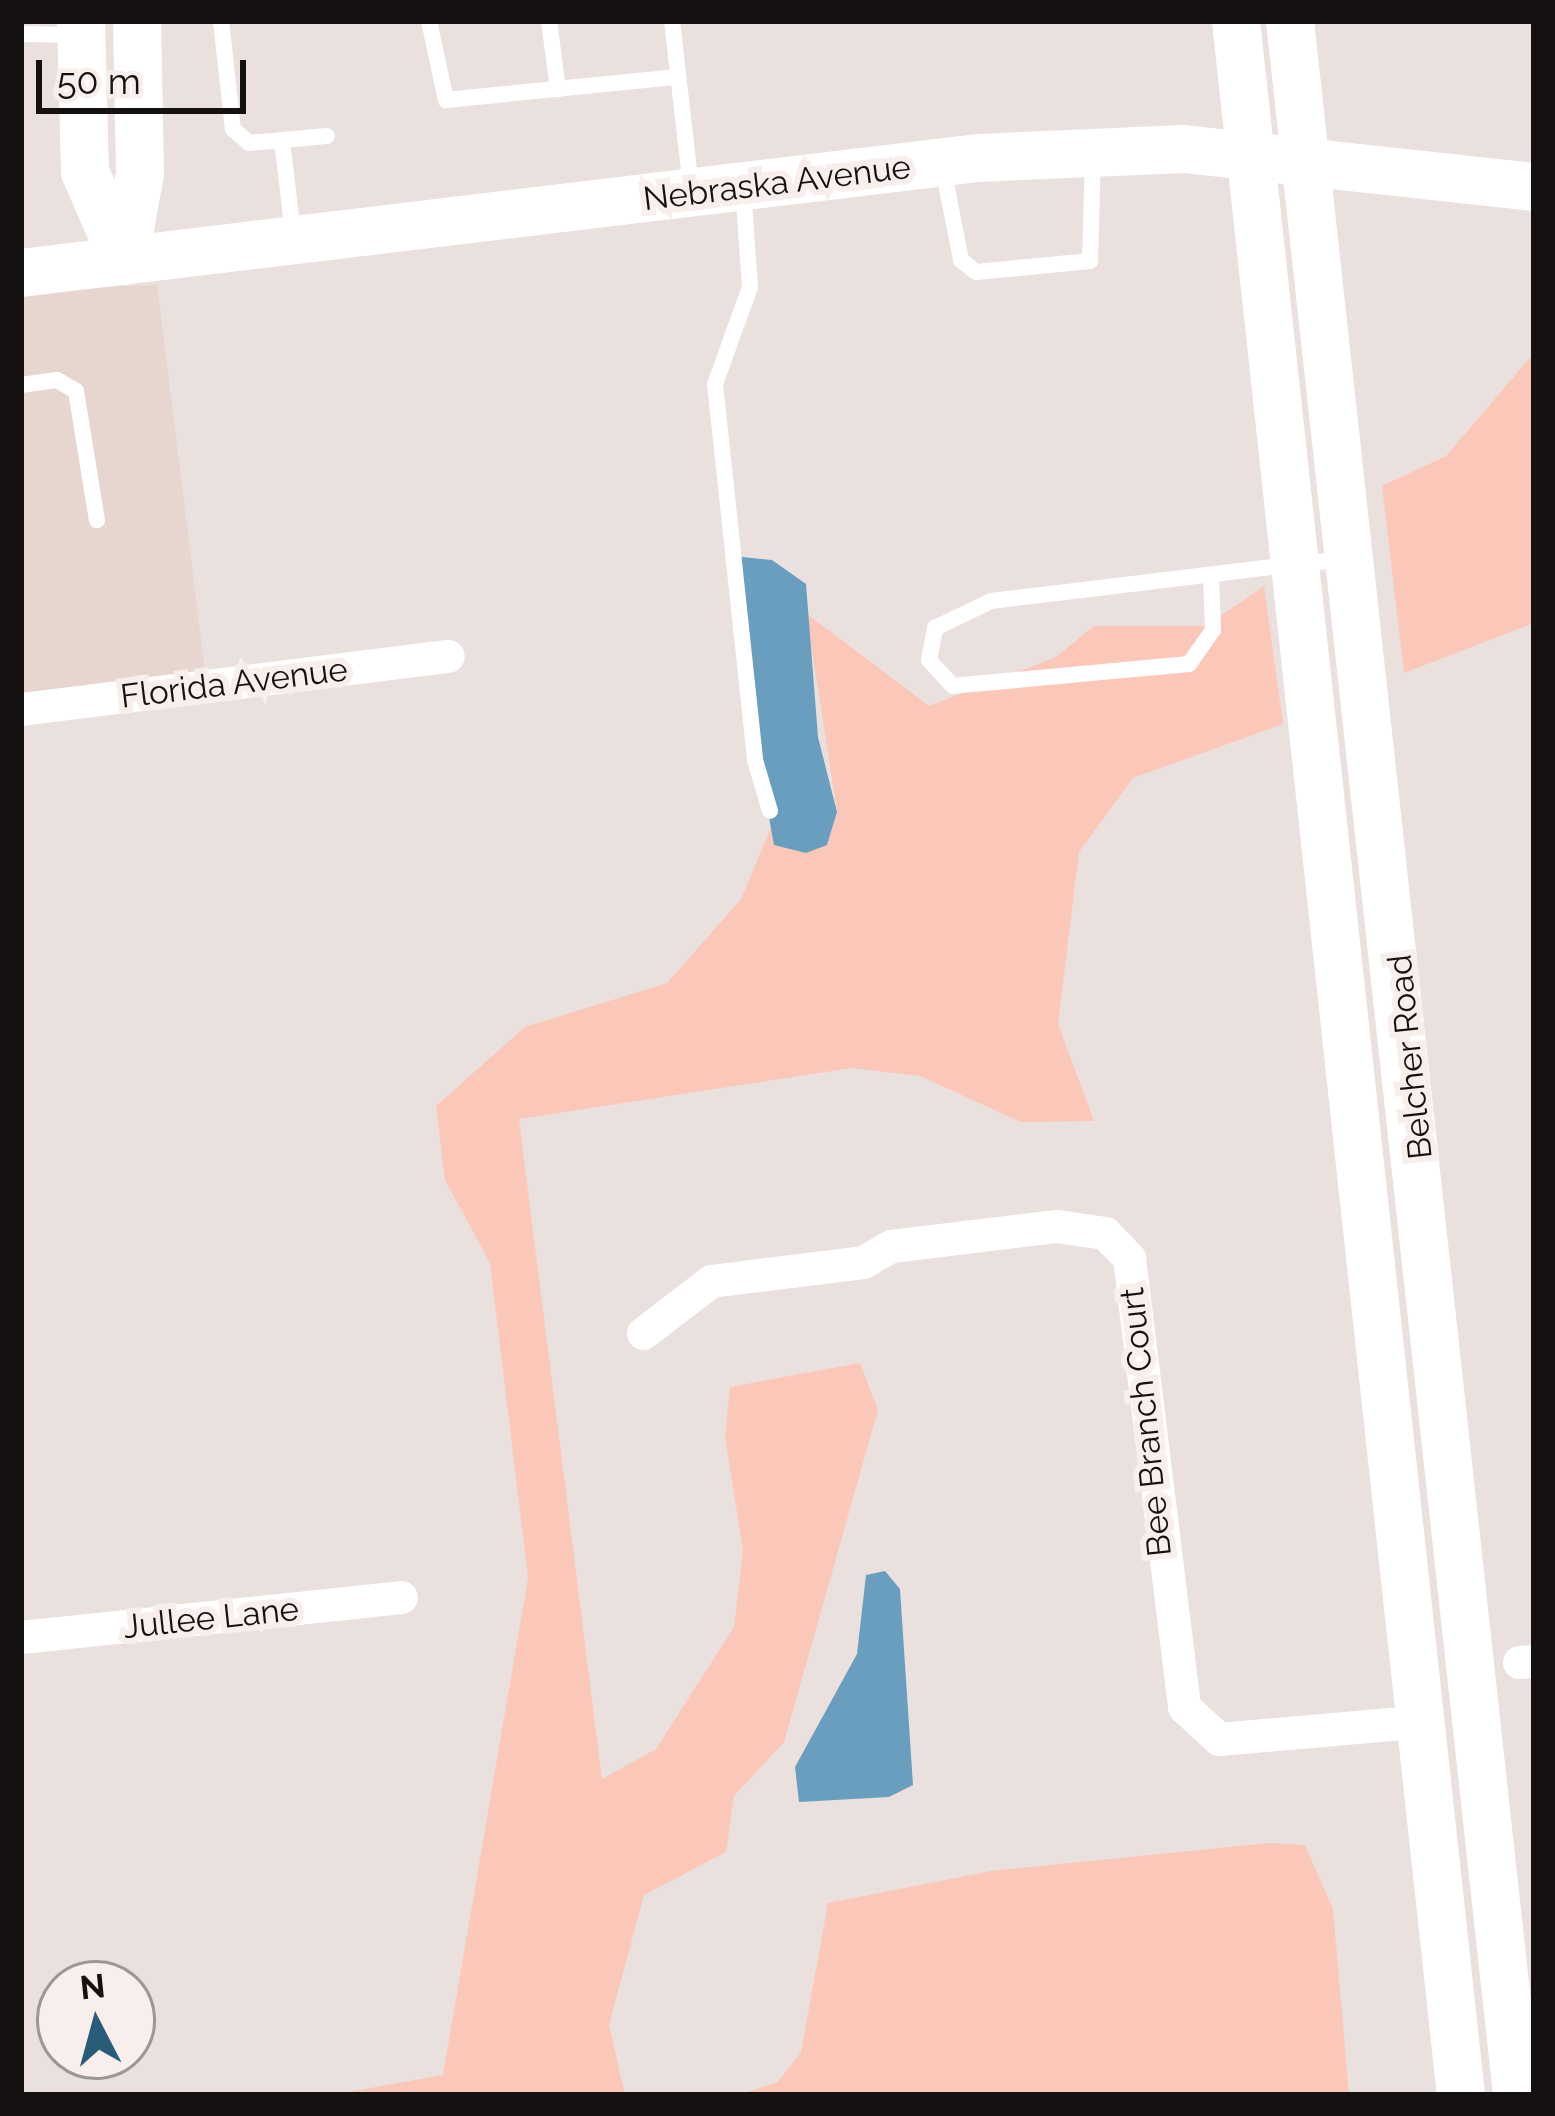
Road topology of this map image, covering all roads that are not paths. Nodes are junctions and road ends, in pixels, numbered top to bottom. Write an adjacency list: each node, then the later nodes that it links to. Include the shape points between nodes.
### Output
1 (220, 21): 13 (lane, via 233,129 250,142)
2 (429, 21): 11 (lane, via 446,100)
3 (549, 21): 11 (lane)
4 (672, 21): 10 (lane)
5 (1236, 21): 15 (main road, Belcher Road)
6 (1290, 21): 17 (main road, Belcher Road)
7 (80, 28): 8 (main road); 9 (lane); 22 (main road, via 85,172)
8 (136, 30): 22 (main road, via 140,174)
9 (21, 34)
10 (678, 77): 11 (lane); 20 (lane)
11 (558, 89)
12 (327, 136): 13 (lane)
13 (282, 140): 21 (lane)
14 (1093, 153): 15 (main road, Nebraska Avenue); 16 (main road, Nebraska Avenue); 16 (lane, via 1090,261 976,272 961,260)
15 (1252, 158): 17 (main road, Nebraska Avenue); 27 (main road, Belcher Road)
16 (942, 163): 19 (main road, Nebraska Avenue)
17 (1308, 165): 18 (main road, Nebraska Avenue); 26 (main road, Belcher Road)
18 (1534, 187)
19 (743, 188): 20 (main road, Nebraska Avenue); 31 (lane, via 750,287 715,384 755,760)
20 (692, 194): 21 (main road, Nebraska Avenue)
21 (293, 241): 22 (main road, Nebraska Avenue)
22 (124, 261): 23 (main road, Nebraska Avenue)
23 (21, 273)
24 (21, 385): 25 (lane, via 57,380 76,391)
25 (97, 520)
26 (1353, 558): 27 (lane); 37 (main road, Belcher Road)
27 (1299, 564): 28 (lane); 35 (main road, Belcher Road)
28 (1211, 575): 28 (lane, via 991,602 935,628 929,660 953,686 1189,664 1213,630)
29 (448, 656): 30 (street, Florida Avenue)
30 (21, 709)
31 (770, 811)
32 (643, 1333): 35 (street, Bee Branch Court, via 711,1281 863,1262 915,1243 1057,1226 1105,1232 1129,1258 1184,1707 1219,1739)
33 (401, 1597): 34 (street, Jullee Lane)
34 (21, 1637)
35 (1424, 1721): 36 (main road, Belcher Road)
36 (1461, 2095)
37 (1517, 2095)

